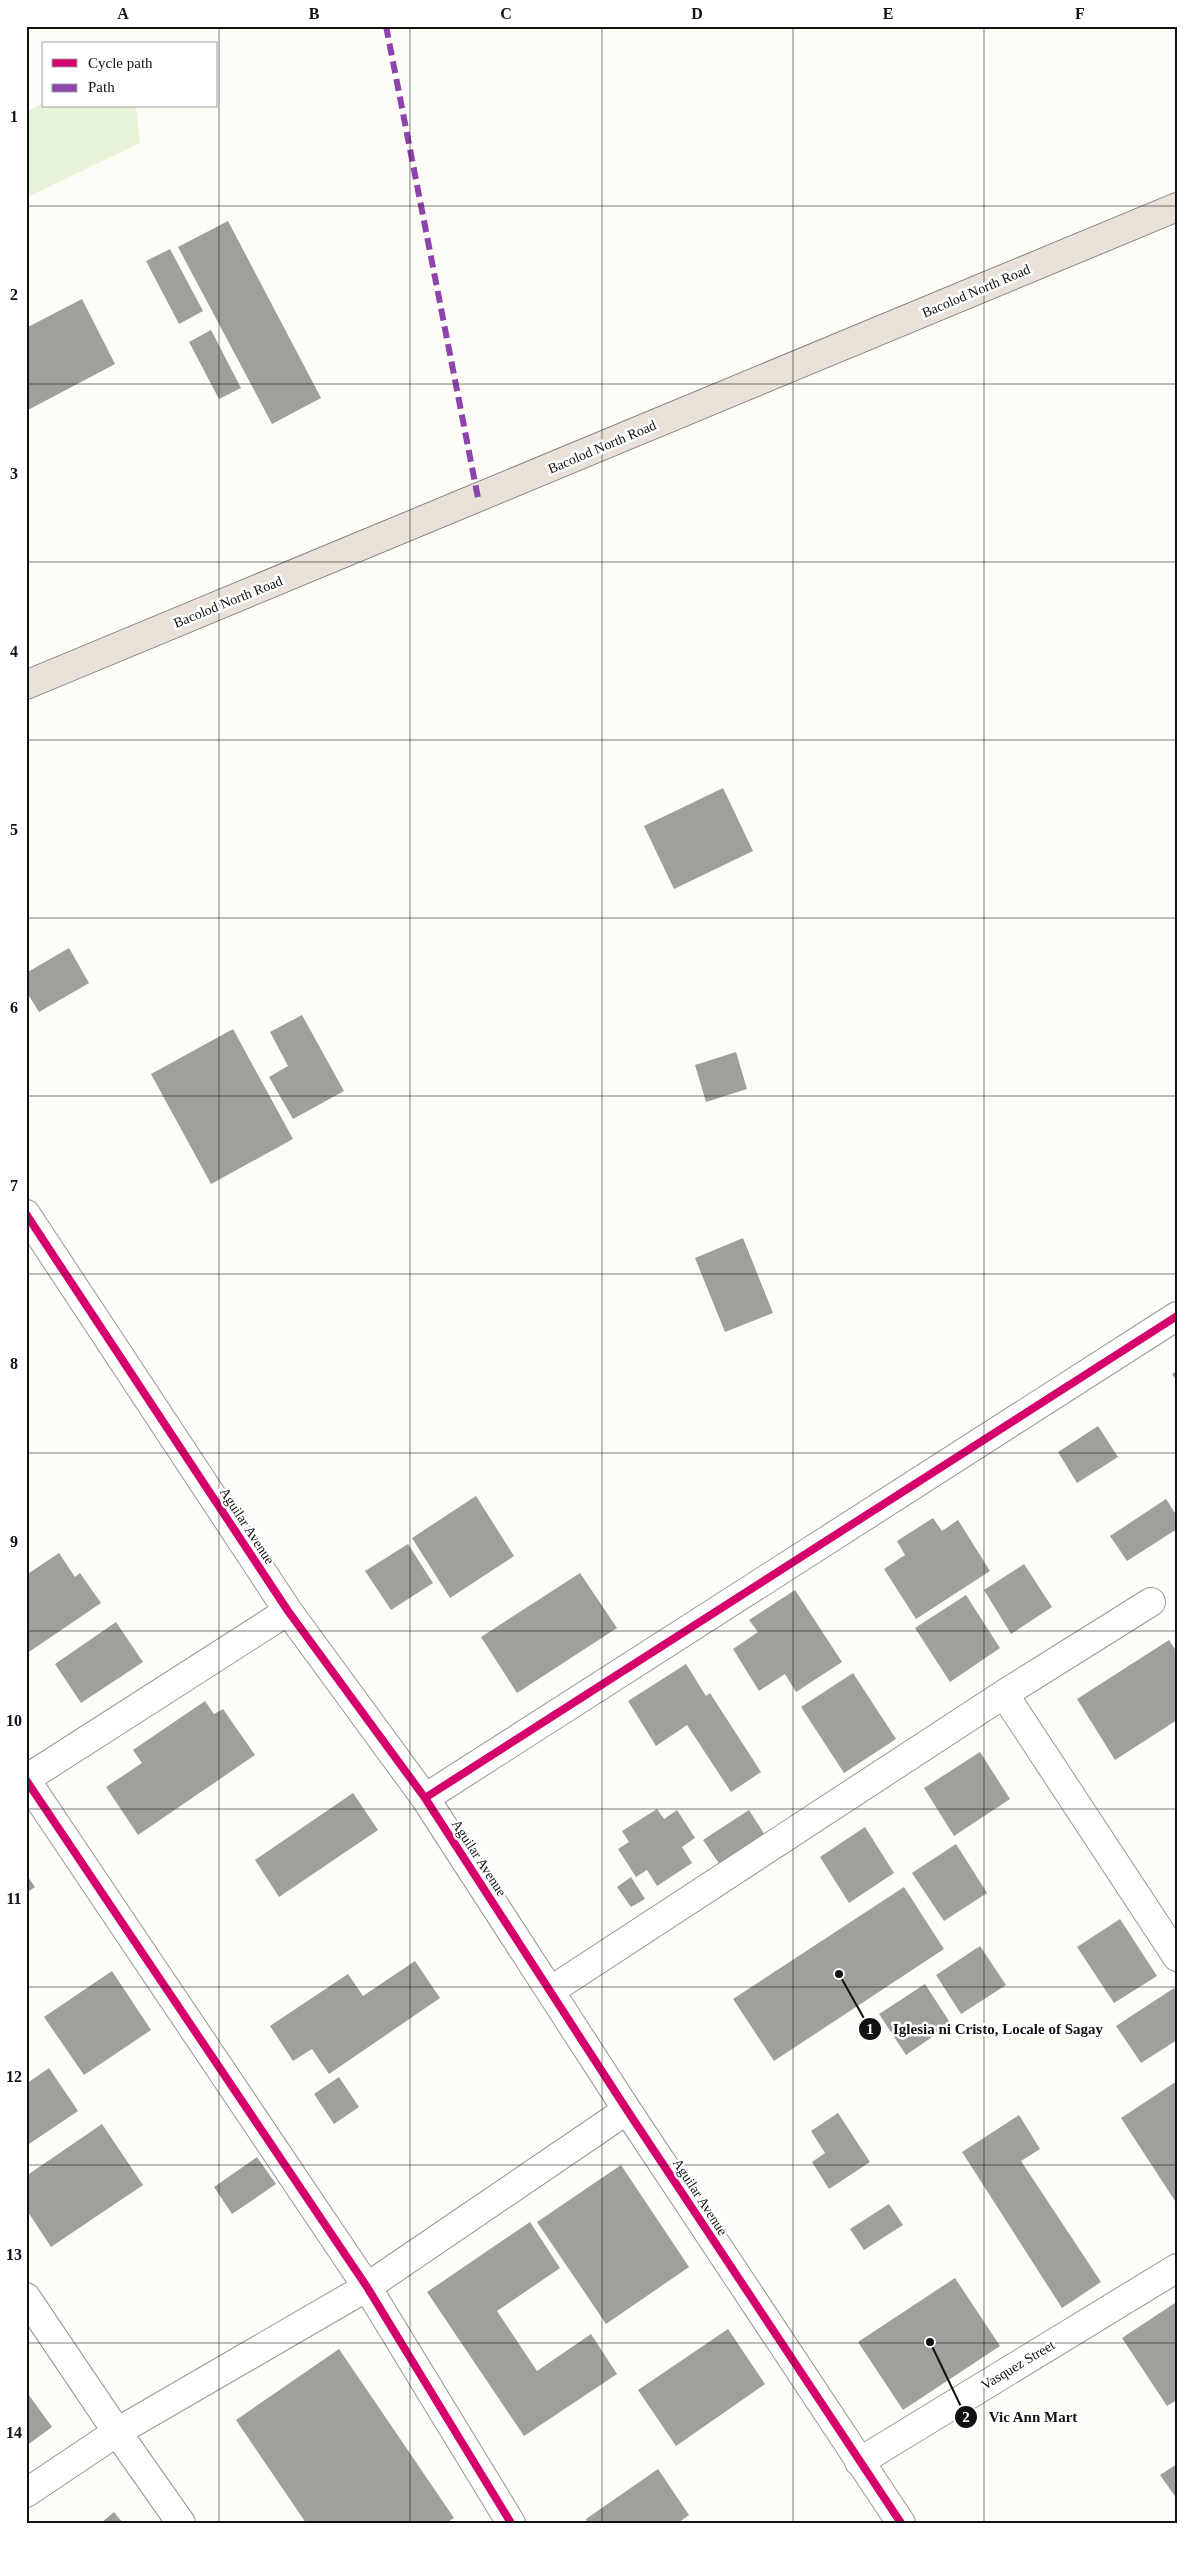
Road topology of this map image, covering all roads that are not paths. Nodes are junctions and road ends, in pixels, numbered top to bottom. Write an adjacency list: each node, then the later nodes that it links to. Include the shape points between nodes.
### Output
1 (1177, 207): 2 (highway, Bacolod North Road)
2 (26, 685)
3 (26, 1214): 6 (street, Aguilar Avenue)
4 (1177, 1316): 9 (street)
5 (1151, 1602): 7 (street)
6 (288, 1611): 8 (street); 9 (street, Aguilar Avenue)
7 (1004, 1694): 10 (street); 11 (street)
8 (26, 1780): 14 (street)
9 (425, 1798): 11 (street, Aguilar Avenue)
10 (1177, 1956)
11 (550, 1991): 12 (street, Aguilar Avenue)
12 (627, 2110): 14 (street); 17 (street, Aguilar Avenue)
13 (1177, 2268): 17 (street, Vasquez Street)
14 (367, 2287): 16 (street); 20 (street)
15 (26, 2297): 16 (street)
16 (117, 2432): 18 (street); 19 (street)
17 (860, 2462): 21 (street, Aguilar Avenue)
18 (26, 2493)
19 (181, 2523)
20 (511, 2523)
21 (900, 2523)

